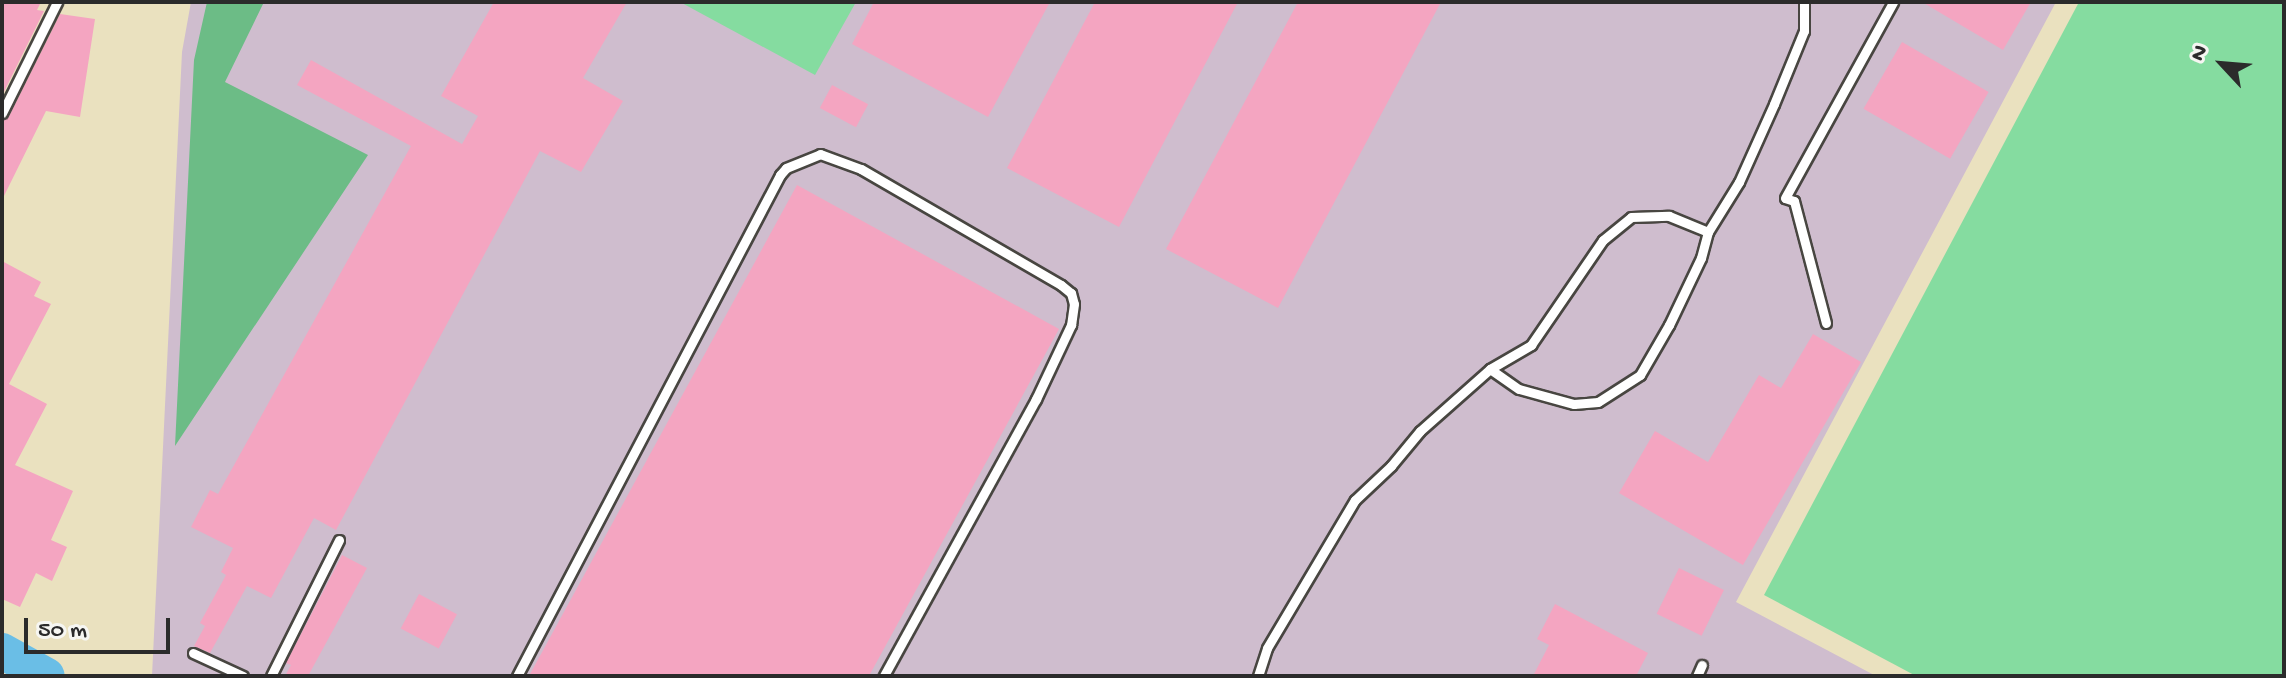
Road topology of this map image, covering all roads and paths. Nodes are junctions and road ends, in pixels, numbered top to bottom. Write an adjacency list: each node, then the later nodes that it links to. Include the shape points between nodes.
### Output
1 (57, 2): 4 (lane)
2 (1804, 2): 5 (lane, via 1804,31 1774,104 1739,182)
3 (1893, 2): 6 (lane, via 1785,198 1794,201)
4 (2, 113)
5 (1708, 232): 7 (lane, via 1669,216 1631,217 1603,240 1531,345); 7 (lane, via 1701,258 1640,375 1598,402 1574,404 1519,389)
6 (1826, 323)
7 (1490, 369): 15 (lane, via 1420,431 1355,500 1275,634)
8 (339, 540): 12 (lane)
9 (193, 653): 11 (lane)
10 (1702, 665): 16 (lane)
11 (243, 676)
12 (271, 676)
13 (517, 676): 14 (lane, via 780,175 820,154 861,169 1061,285 1074,304 1071,325 1036,399)
14 (884, 676)
15 (1258, 676)
16 (1697, 676)

